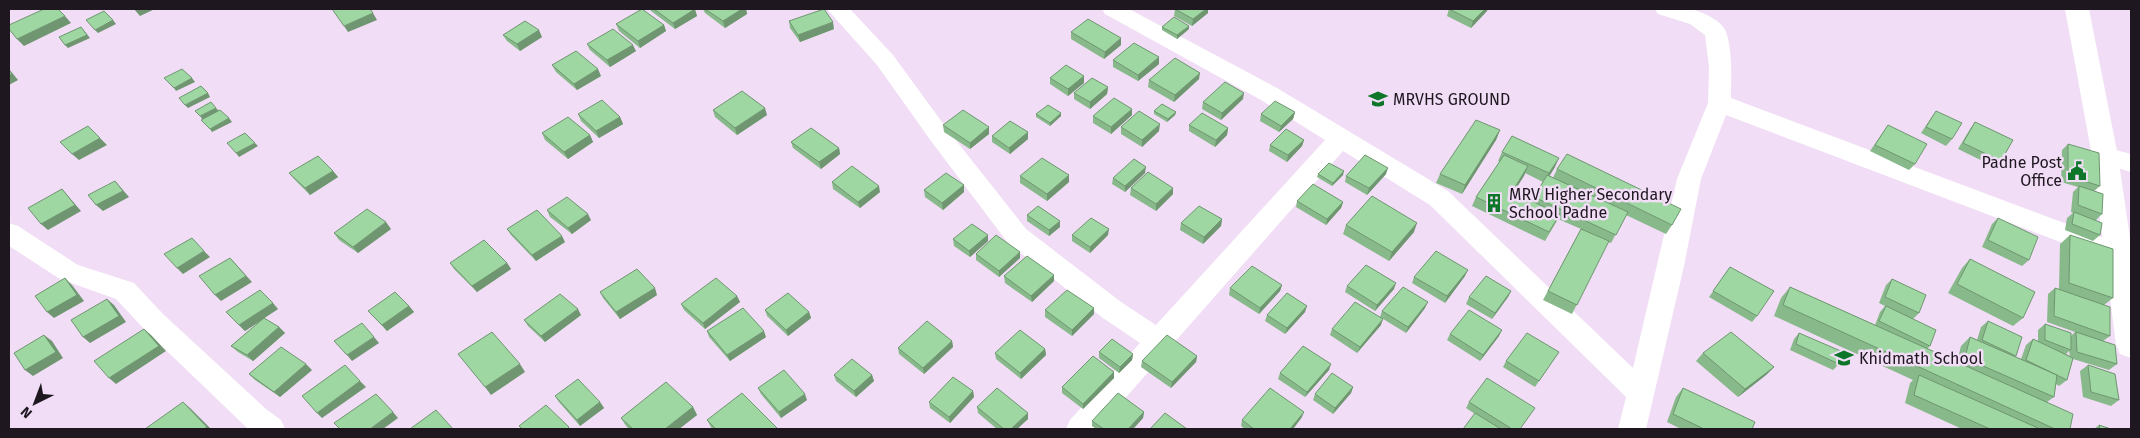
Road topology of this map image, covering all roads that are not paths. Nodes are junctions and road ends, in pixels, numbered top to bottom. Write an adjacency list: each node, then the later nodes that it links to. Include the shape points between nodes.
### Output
1 (838, 9): 11 (street, via 885,60 1017,236 1112,310)
2 (1113, 9): 6 (street, via 1269,94)
3 (1666, 9): 5 (street, via 1698,19 1715,32 1720,67)
4 (2072, 10): 7 (main road)
5 (1719, 103): 10 (street); 13 (street, via 1689,179)
6 (1341, 138): 11 (street); 13 (street, via 1439,198)
7 (2105, 156): 8 (street); 10 (main road)
8 (2131, 163)
9 (9, 233): 15 (street, via 69,272 125,291 154,322)
10 (2125, 257): 12 (main road)
11 (1159, 341): 16 (street)
12 (2131, 345)
13 (1640, 393): 14 (street)
14 (1637, 427)
15 (271, 429)
16 (1080, 429)

